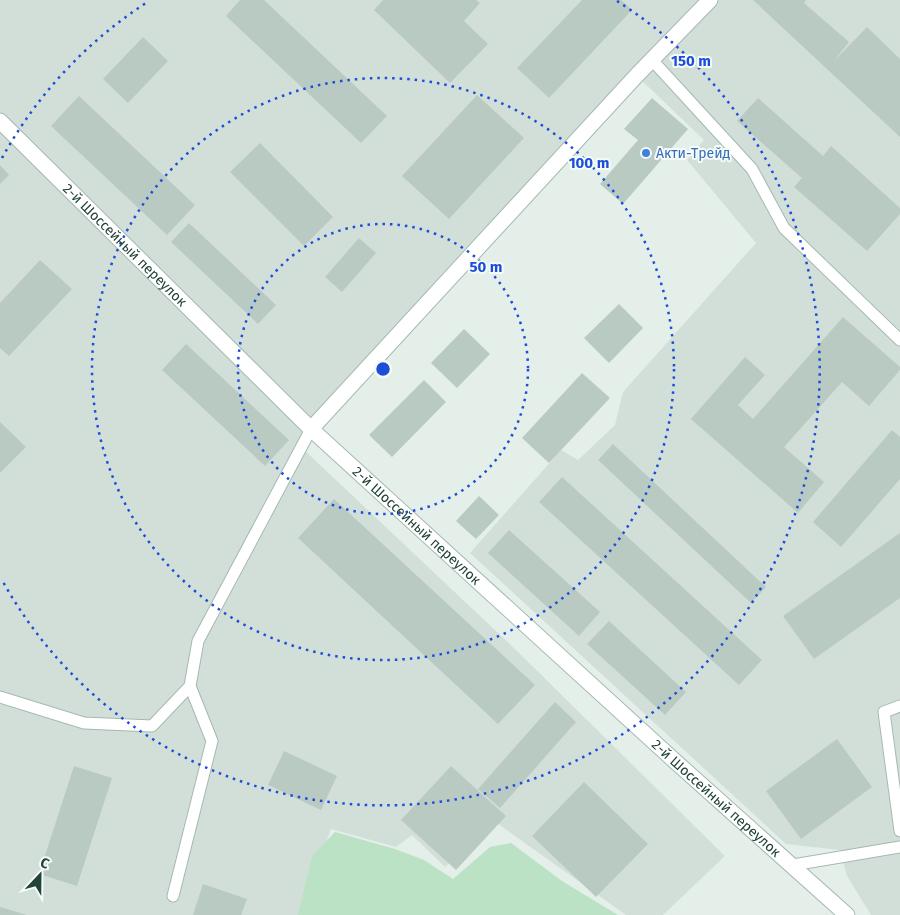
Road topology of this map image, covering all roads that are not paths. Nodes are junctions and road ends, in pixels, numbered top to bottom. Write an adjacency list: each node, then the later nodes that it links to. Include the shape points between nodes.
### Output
1 (710, 0): 2 (street)
2 (652, 60): 4 (lane, via 752,169 784,228); 5 (street)
3 (0, 121): 5 (street, 2-й Шоссейный переулок)
4 (900, 340)
5 (311, 429): 6 (lane, via 198,641); 11 (street, 2-й Шоссейный переулок)
6 (190, 686): 7 (lane, via 152,726 84,723); 12 (lane, via 212,741)
7 (0, 697)
8 (900, 706): 9 (lane, via 884,712)
9 (900, 831)
10 (900, 847): 11 (lane)
11 (793, 866): 13 (street, 2-й Шоссейный переулок)
12 (173, 896)
13 (847, 915)

